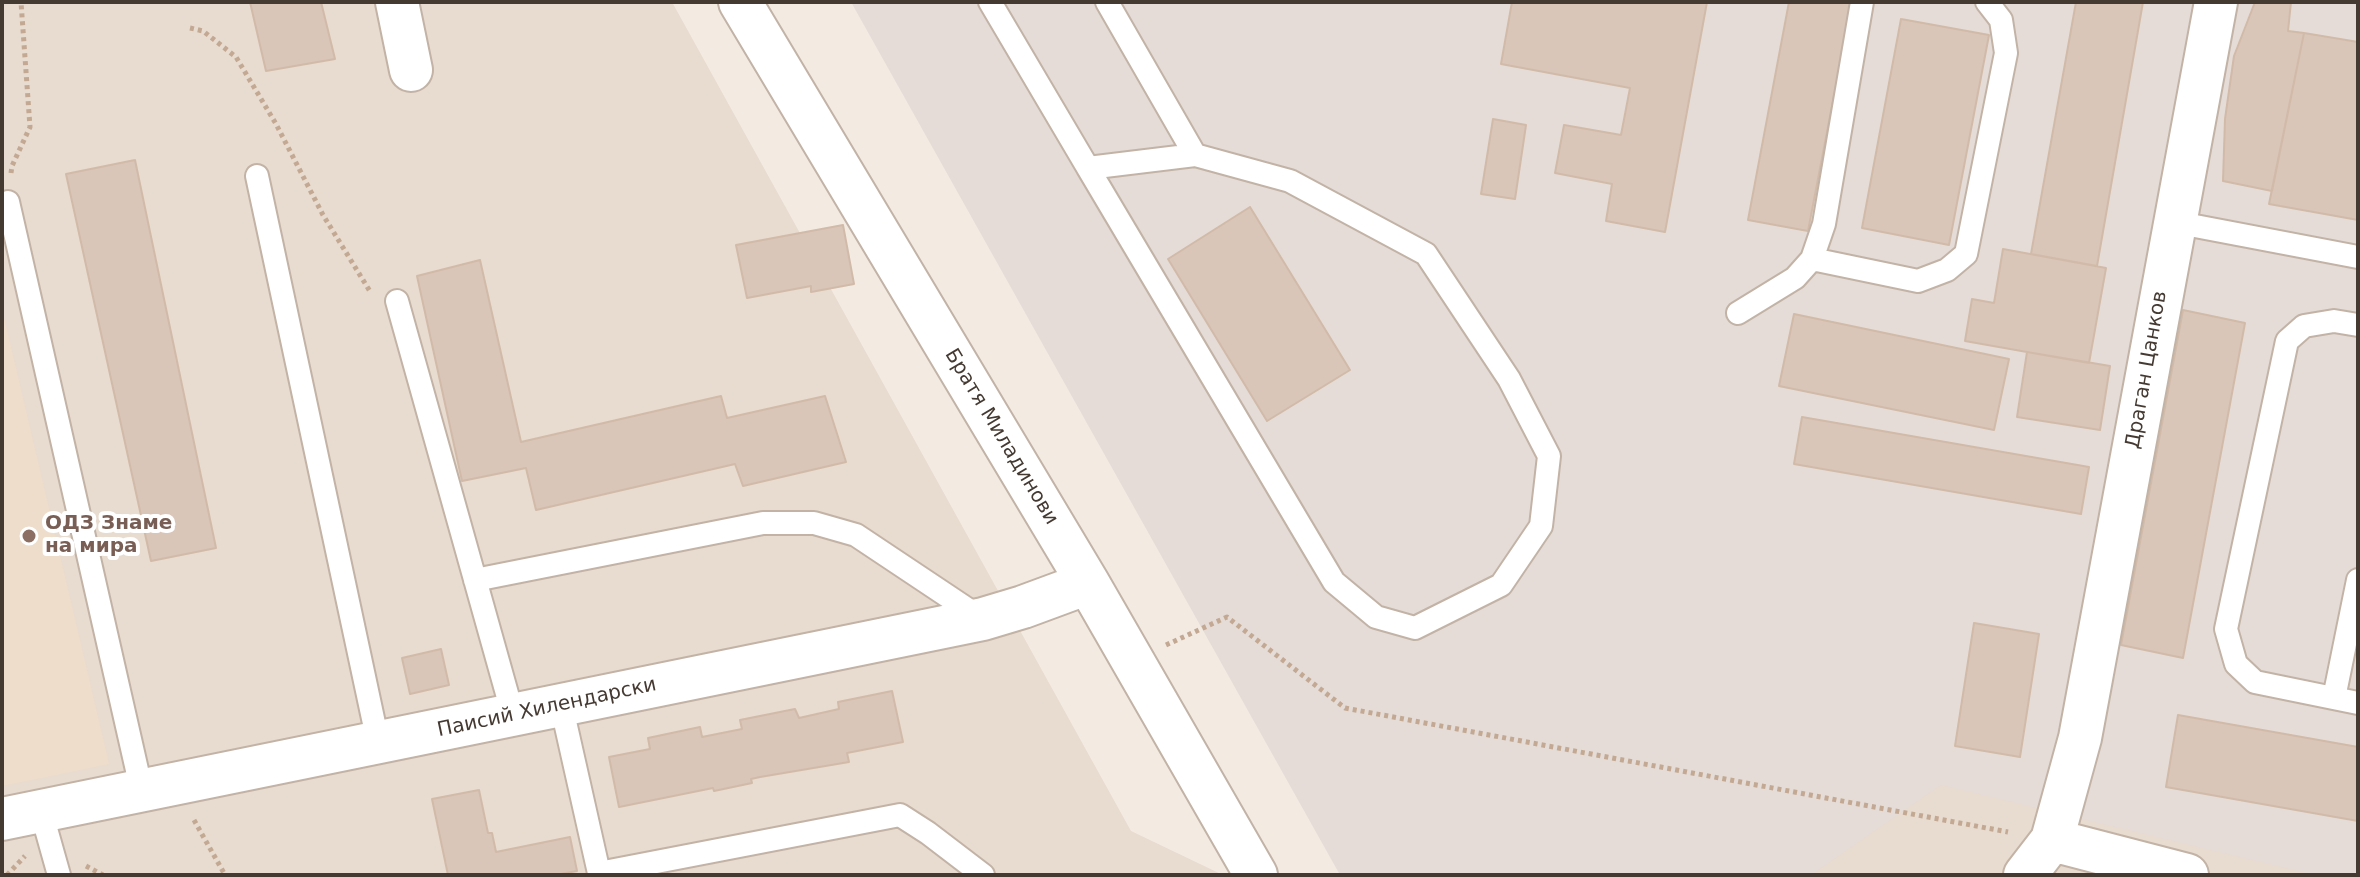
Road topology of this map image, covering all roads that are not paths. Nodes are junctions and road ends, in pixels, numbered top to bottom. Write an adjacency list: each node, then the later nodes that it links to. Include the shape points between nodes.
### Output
1 (397, 2): 8 (street)
2 (740, 2): 21 (street, Братя Миладинови)
3 (990, 2): 10 (lane)
4 (1107, 2): 9 (lane)
5 (1862, 2): 15 (lane, via 1824,224)
6 (1987, 2): 15 (lane, via 2001,20 2006,53 1966,254 1947,270 1918,281)
7 (2216, 2): 13 (street, Драган Цанков)
8 (411, 70)
9 (1195, 155): 10 (lane); 10 (lane, via 1290,181 1426,254 1509,379 1549,456 1541,526 1501,585 1415,628 1376,617 1334,582)
10 (1088, 168)
11 (257, 176): 27 (lane)
12 (8, 202): 28 (lane)
13 (2174, 222): 14 (lane); 30 (street, Драган Цанков, via 2080,738)
14 (2358, 257)
15 (1812, 259): 17 (lane, via 1795,278)
16 (399, 310): 19 (lane)
17 (1738, 313)
18 (2358, 325): 23 (lane, via 2334,321 2304,326 2287,341 2226,629 2236,664 2255,682)
19 (475, 580): 22 (lane, via 763,523 814,523 856,535); 26 (lane)
20 (2358, 580): 23 (lane)
21 (1088, 583): 22 (street, Паисий Хилендарски); 34 (street, Братя Миладинови)
22 (983, 619): 25 (street, Паисий Хилендарски)
23 (2334, 698): 24 (lane)
24 (2358, 703)
25 (561, 704): 26 (street, Паисий Хилендарски); 33 (lane, via 599,873 900,815)
26 (513, 715): 27 (street, Паисий Хилендарски)
27 (378, 742): 28 (street, Паисий Хилендарски)
28 (158, 788): 29 (street, Паисий Хилендарски)
29 (22, 815): 32 (lane)
30 (2052, 840): 31 (street); 35 (street)
31 (2101, 864): 36 (street)
32 (59, 875)
33 (983, 875)
34 (1256, 875)
35 (2025, 875)
36 (2187, 875)

